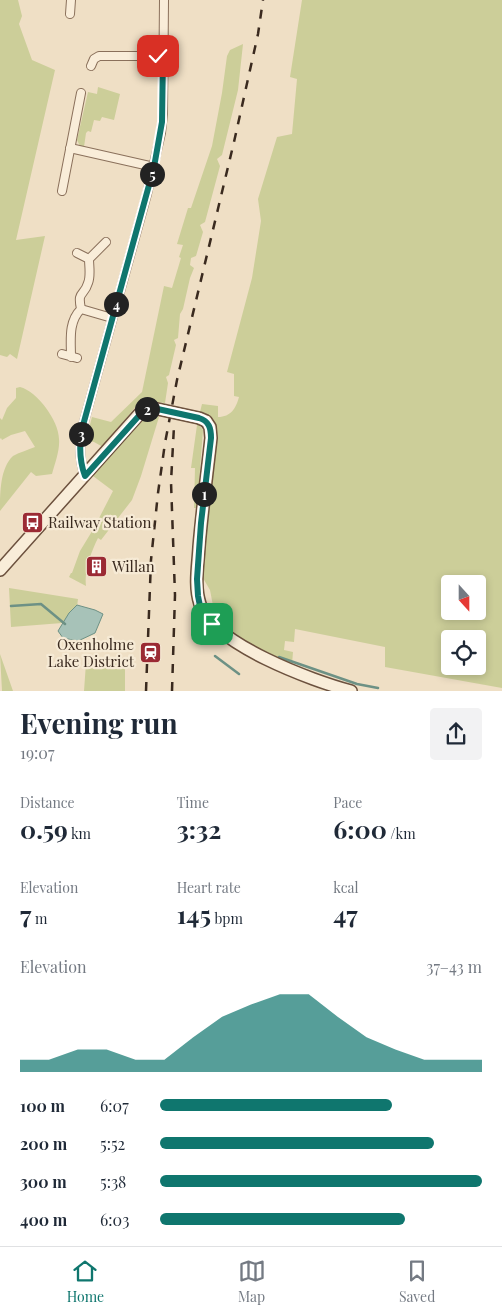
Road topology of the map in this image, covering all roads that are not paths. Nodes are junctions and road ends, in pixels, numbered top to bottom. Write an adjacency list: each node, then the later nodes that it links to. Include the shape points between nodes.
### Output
1 (64, 0): 2 (street)
2 (71, 0): 4 (street)
3 (164, 0): 5 (street)
4 (70, 14)
5 (163, 56): 6 (street, via 99,56); 9 (street, via 162,122)
6 (92, 66)
7 (81, 93): 8 (street)
8 (70, 148): 9 (street); 10 (street)
9 (154, 167): 15 (street)
10 (62, 191)
11 (106, 242): 13 (street)
12 (77, 254): 13 (street)
13 (89, 259): 14 (street, via 88,283 79,300)
14 (81, 309): 15 (street); 16 (street, via 72,328 74,358)
15 (112, 318): 17 (street, via 79,443)
16 (62, 354)
17 (85, 476): 18 (main road); 19 (main road, bridge, via 145,409 153,408 206,421 211,438 197,579 203,612 212,624 240,646 300,674)
18 (0, 570)
19 (351, 691)

